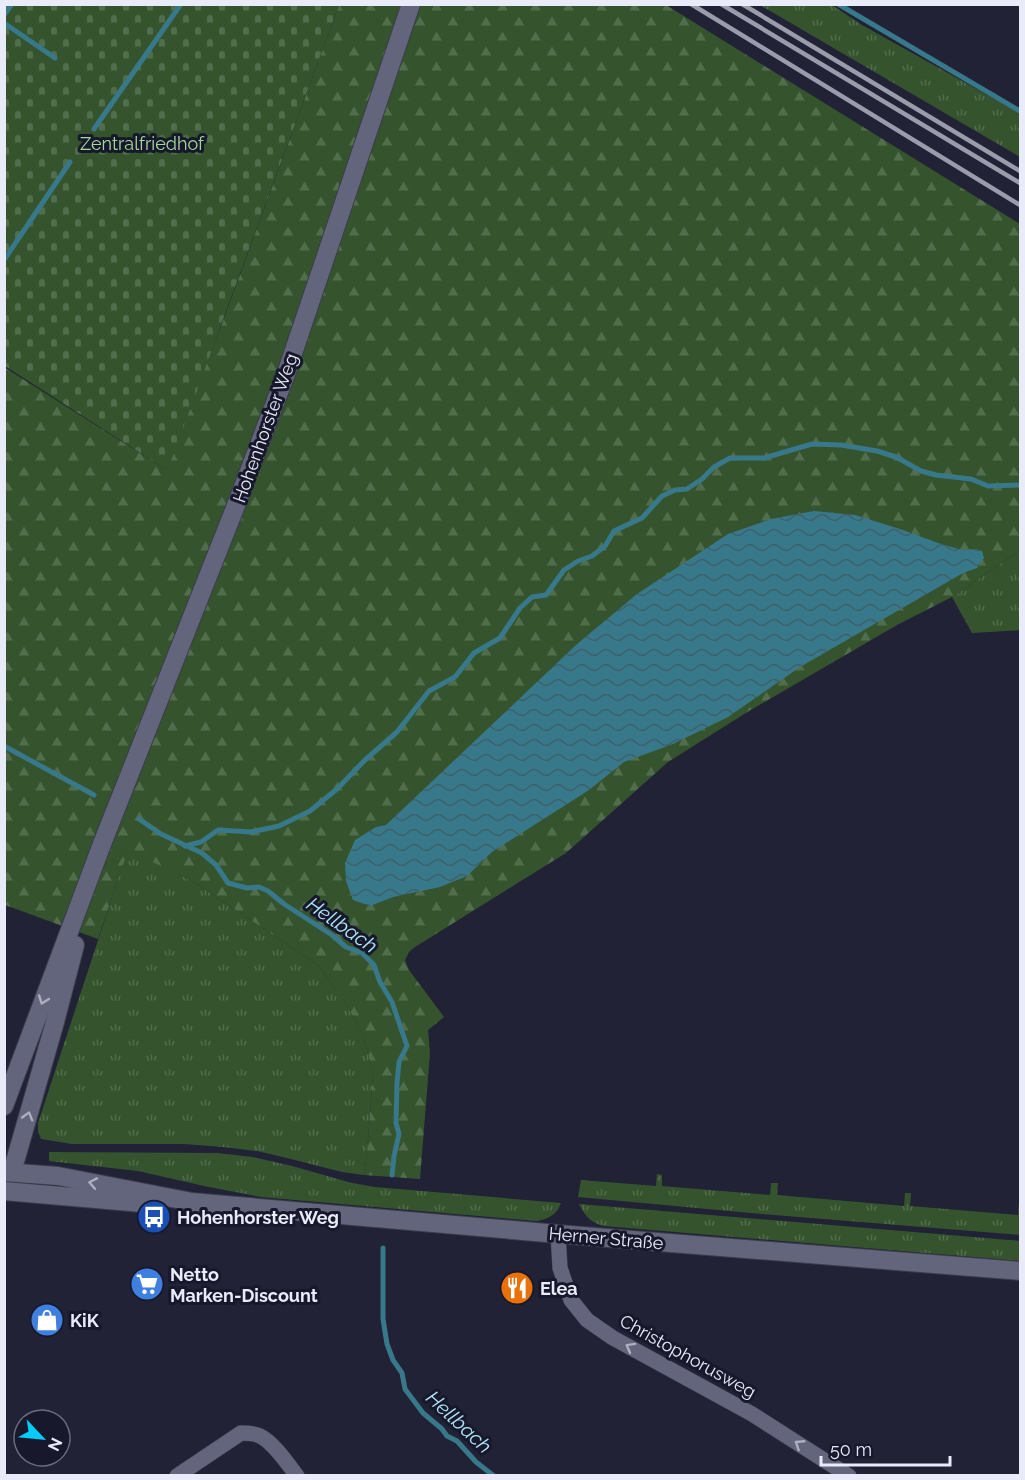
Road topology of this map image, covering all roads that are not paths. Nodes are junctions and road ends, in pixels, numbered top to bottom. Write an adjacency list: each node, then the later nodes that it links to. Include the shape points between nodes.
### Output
1 (411, 4): 2 (street, Hohenhorster Weg, via 286,374)
2 (102, 844): 3 (street, Hohenhorster Weg, one-way to 3); 4 (street, Hohenhorster Weg, one-way to 2, via 55,1022 72,953 101,869)
3 (4, 1106)
4 (8, 1172): 5 (street, Hohenhorster Weg); 6 (street, Herner Straße, one-way to 4, via 58,1176)
5 (4, 1191): 6 (street, Herner Straße, via 158,1204)
6 (192, 1202): 7 (street, Herner Straße)
7 (558, 1234): 8 (street, Herner Straße); 11 (street, Christophorusweg, one-way to 7, via 752,1414 587,1320 571,1299 560,1268)
8 (1020, 1271)
9 (177, 1476): 10 (street, via 241,1433 263,1437)
10 (297, 1476)
11 (849, 1476)

